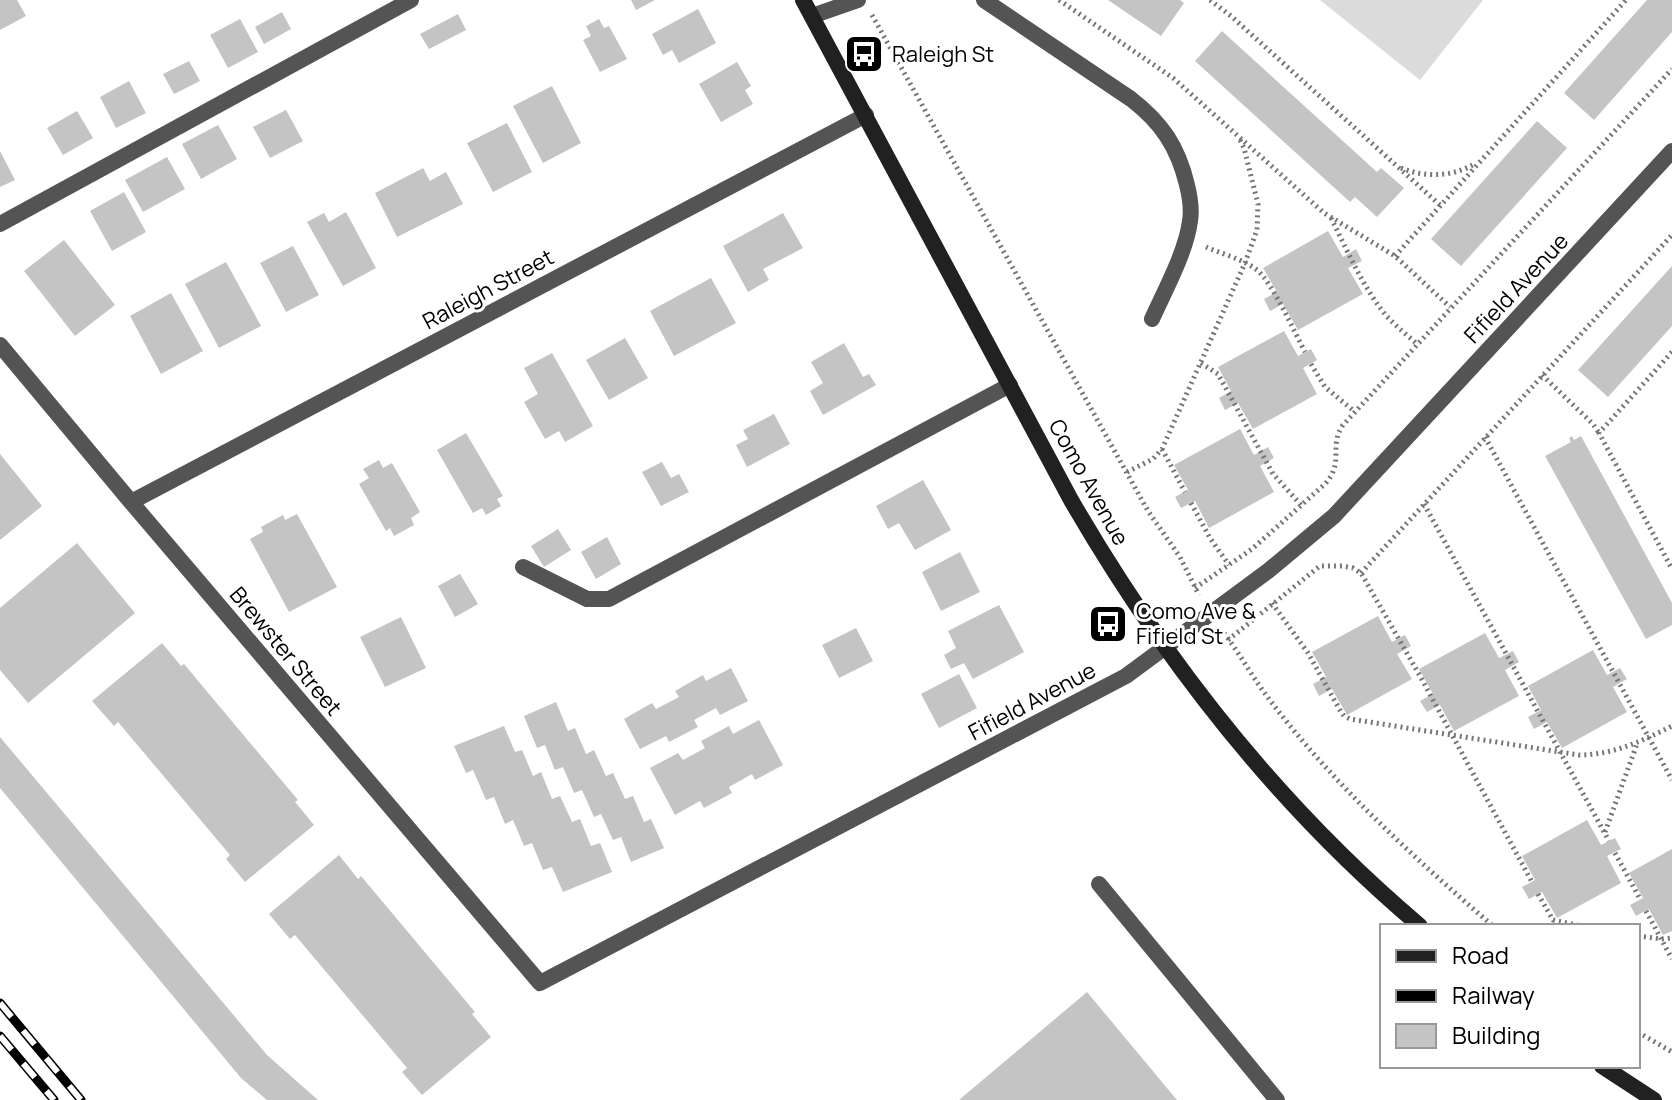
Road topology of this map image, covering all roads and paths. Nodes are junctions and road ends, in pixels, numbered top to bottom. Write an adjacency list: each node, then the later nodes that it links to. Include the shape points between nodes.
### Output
1 (411, 0): 18 (street)
2 (803, 0): 9 (main road, Como Avenue)
3 (858, 0): 9 (street)
4 (984, 0): 20 (street, via 1131,99 1166,133 1182,165 1190,201)
5 (1059, 0): 12 (path, via 1173,78)
6 (1210, 0): 15 (path)
7 (1626, 0): 14 (path)
8 (872, 14): 37 (path)
9 (812, 16): 11 (main road, Como Avenue)
10 (1672, 69): 23 (path)
11 (866, 115): 32 (main road, Como Avenue); 39 (street, Raleigh Street)
12 (1238, 136): 17 (path); 22 (path, via 1258,204 1257,230)
13 (1672, 151): 47 (street, Fifield Avenue, via 1334,516)
14 (1486, 156): 15 (path, via 1438,175); 16 (path)
15 (1397, 166): 16 (path)
16 (1440, 205): 21 (path)
17 (1330, 217): 21 (path); 25 (path, via 1380,308)
18 (0, 224)
19 (1672, 235): 31 (path)
20 (1186, 239): 22 (path); 24 (street)
21 (1395, 256): 23 (path)
22 (1245, 263): 27 (path, via 1262,275); 29 (path)
23 (1451, 307): 25 (path)
24 (1152, 319)
25 (1417, 344): 33 (path)
26 (0, 345): 39 (street, Brewster Street)
27 (1305, 352)
28 (1672, 352): 34 (path)
29 (1201, 363): 36 (path); 42 (path, via 1218,374 1273,474)
30 (1311, 364): 33 (path, via 1325,387)
31 (1542, 375): 34 (path); 35 (path)
32 (1010, 385): 44 (street, via 609,599 587,599); 52 (main road, Como Avenue, via 1101,550)
33 (1355, 412): 42 (path, via 1337,434 1332,476)
34 (1599, 433): 45 (path)
35 (1485, 437): 41 (path); 55 (path)
36 (1162, 449): 37 (path); 38 (path)
37 (1127, 472): 48 (path)
38 (1185, 492)
39 (131, 502): 74 (street, Brewster Street)
40 (1191, 503): 43 (path)
41 (1424, 504): 46 (path); 57 (path)
42 (1301, 505): 43 (path)
43 (1229, 565): 48 (path)
44 (523, 567)
45 (1672, 569)
46 (1361, 573): 49 (path, via 1320,566); 54 (path)
47 (1255, 580): 49 (path); 50 (street, Fifield Avenue)
48 (1195, 588): 50 (path)
49 (1273, 604): 51 (path); 54 (path, via 1344,716)
50 (1209, 614): 51 (path); 52 (street, Fifield Avenue)
51 (1228, 640): 68 (path, via 1321,760 1387,830)
52 (1166, 647): 67 (main road, Como Avenue, via 1269,778); 74 (street, Fifield Avenue, via 1126,676)
53 (1672, 726): 55 (path)
54 (1451, 734): 57 (path); 62 (path)
55 (1649, 737): 56 (path); 58 (path)
56 (1637, 743): 57 (path, via 1591,755); 59 (path)
57 (1559, 751): 59 (path)
58 (1672, 780)
59 (1605, 833): 60 (path)
60 (1609, 841)
61 (1615, 853): 65 (path)
62 (1532, 882)
63 (1099, 884): 78 (street)
64 (1538, 894): 69 (path, via 1553,920)
65 (1640, 899)
66 (1646, 911): 72 (path)
67 (1418, 924)
68 (1491, 924)
69 (1572, 924)
70 (1640, 936): 72 (path)
71 (1672, 938): 72 (path)
72 (1661, 939): 73 (path)
73 (1672, 959)
74 (540, 983)
75 (1640, 1033): 76 (path)
76 (1672, 1052)
77 (1605, 1068): 79 (main road)
78 (1277, 1100)
79 (1654, 1100)

